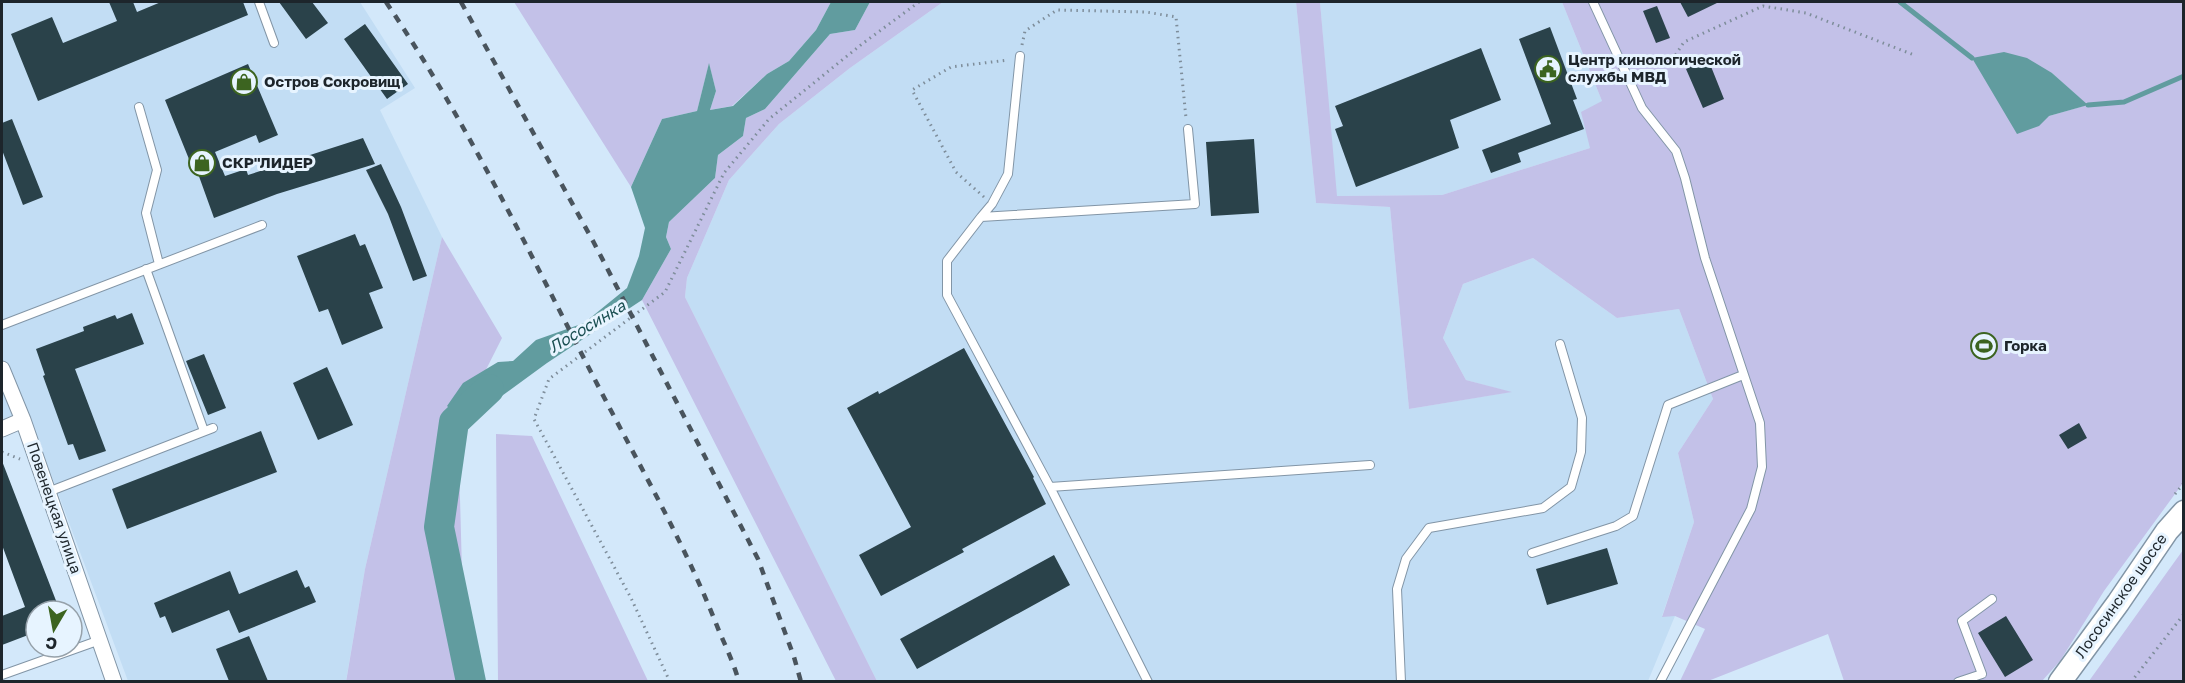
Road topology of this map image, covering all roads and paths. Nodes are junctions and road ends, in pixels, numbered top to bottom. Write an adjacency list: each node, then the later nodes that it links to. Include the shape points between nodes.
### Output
1 (259, 2): 4 (lane)
2 (919, 2): 31 (path, via 769,119 724,173 665,292 549,379 537,409 534,419 631,598)
3 (1593, 2): 18 (lane, via 1642,108 1676,151)
4 (274, 43)
5 (1914, 55): 7 (path, via 1806,13 1762,6 1684,42)
6 (1020, 56): 9 (path, via 1025,31 1057,10 1146,12 1176,17); 10 (lane, via 1008,174); 10 (path, via 951,67 912,90 956,172)
7 (1669, 65)
8 (139, 107): 13 (lane, via 157,170 146,213)
9 (1188, 129): 11 (lane, via 1195,204)
10 (992, 204): 11 (lane)
11 (981, 217): 22 (lane, via 947,261 947,295)
12 (262, 225): 13 (lane)
13 (159, 264): 14 (lane)
14 (146, 269): 15 (lane); 23 (lane, via 208,430)
15 (2, 325)
16 (1560, 344): 33 (lane, via 1582,418 1581,452 1571,487 1543,508 1429,528 1406,560 1397,589)
17 (2, 369): 19 (street, Повенецкая улица)
18 (1743, 375): 25 (lane, via 1668,405 1633,516 1616,526); 34 (lane, via 1760,423 1762,467 1751,509)
19 (23, 420): 20 (street); 23 (street, Повенецкая улица)
20 (2, 429)
21 (1370, 465): 22 (lane)
22 (1050, 487): 32 (lane)
23 (48, 492): 28 (street, Повенецкая улица)
24 (2184, 512): 36 (main road, Лососинское шоссе)
25 (1532, 553)
26 (1992, 599): 35 (lane, via 1962,621 1982,674)
27 (2184, 614): 37 (path)
28 (100, 640): 29 (lane); 30 (street, Повенецкая улица)
29 (2, 675)
30 (114, 681)
31 (670, 681)
32 (1148, 681)
33 (1401, 681)
34 (1660, 681)
35 (1958, 681)
36 (2060, 681)
37 (2131, 681)

